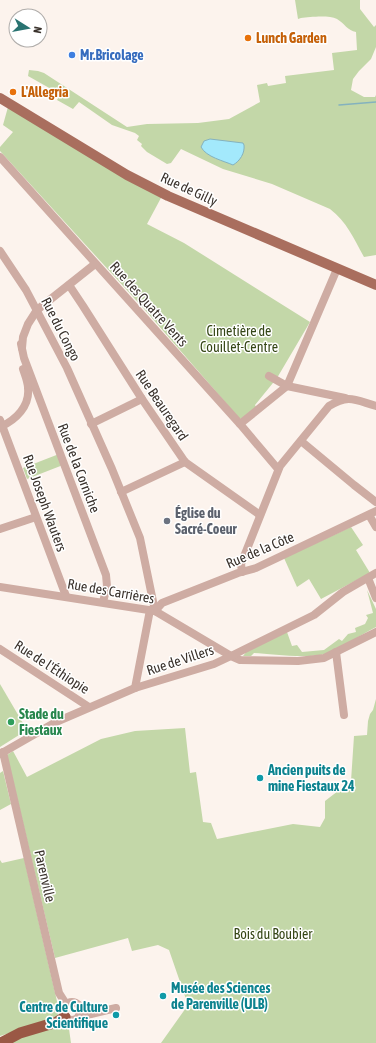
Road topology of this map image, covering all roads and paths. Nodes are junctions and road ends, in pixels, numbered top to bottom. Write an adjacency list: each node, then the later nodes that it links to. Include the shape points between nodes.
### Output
1 (0, 98): 5 (main road, Rue de Gilly, via 154,189)
2 (0, 157): 4 (street, Rue des Quatre Vents)
3 (0, 251): 8 (street, Rue du Congo)
4 (95, 264): 6 (street); 17 (street, Rue des Quatre Vents)
5 (337, 270): 7 (main road, Rue de Gilly); 11 (street)
6 (69, 285): 8 (street); 13 (street, Rue Beauregard)
7 (376, 285)
8 (37, 310): 9 (street, via 28,324); 16 (street, Rue du Congo, via 67,368)
9 (22, 344): 15 (street, via 22,364 28,388 27,403 18,415); 34 (street, Rue de la Corniche, via 24,358 106,575 107,586)
10 (269, 376): 11 (street)
11 (287, 386): 12 (street); 17 (street)
12 (348, 398): 14 (street); 18 (street, via 329,406)
13 (142, 399): 16 (street); 19 (street, Rue Beauregard)
14 (376, 406)
15 (1, 424): 25 (street, Rue Joseph Wauters)
16 (91, 424): 21 (street, Rue du Congo)
17 (240, 424): 20 (street, Rue des Quatre Vents)
18 (301, 441): 20 (street); 22 (street)
19 (185, 462): 21 (street); 24 (street, Rue Beauregard)
20 (278, 469): 24 (street)
21 (121, 492): 35 (street, Rue du Congo, via 140,538)
22 (376, 502)
23 (372, 513): 26 (street); 28 (street, Rue de la Côte, via 256,568)
24 (260, 515): 28 (street, via 241,564)
25 (36, 517): 27 (street); 32 (street, Rue Joseph Wauters)
26 (376, 527)
27 (0, 529)
28 (242, 572): 35 (street, Rue de la Côte, via 162,603)
29 (376, 573): 30 (street)
30 (368, 578): 33 (street); 39 (street, via 343,592 314,615)
31 (0, 587): 32 (street, Rue des Carrières)
32 (66, 596): 34 (street, Rue des Carrières)
33 (376, 598)
34 (103, 602): 35 (street, Rue des Carrières)
35 (152, 610): 39 (street, Rue des Carrières); 40 (street)
36 (376, 632): 38 (street, Rue de Villers)
37 (0, 649): 41 (street, Rue de l'Éthiopie)
38 (336, 652): 39 (street, Rue de Villers, via 324,658 298,661 240,660); 42 (street)
39 (231, 656): 40 (street, Rue de Villers, via 214,664)
40 (135, 688): 41 (street, Rue de Villers)
41 (90, 707): 43 (street, Rue de Villers, via 56,722)
42 (344, 715)
43 (2, 753): 44 (street, Parenville, via 59,993)
44 (66, 1004): 46 (street, via 77,1004); 47 (street, via 63,1010)
45 (116, 1008): 46 (street, via 83,1016)
46 (79, 1014): 47 (street, via 73,1019)
47 (65, 1016): 48 (highway, via 57,1022 20,1033)
48 (1, 1043)

